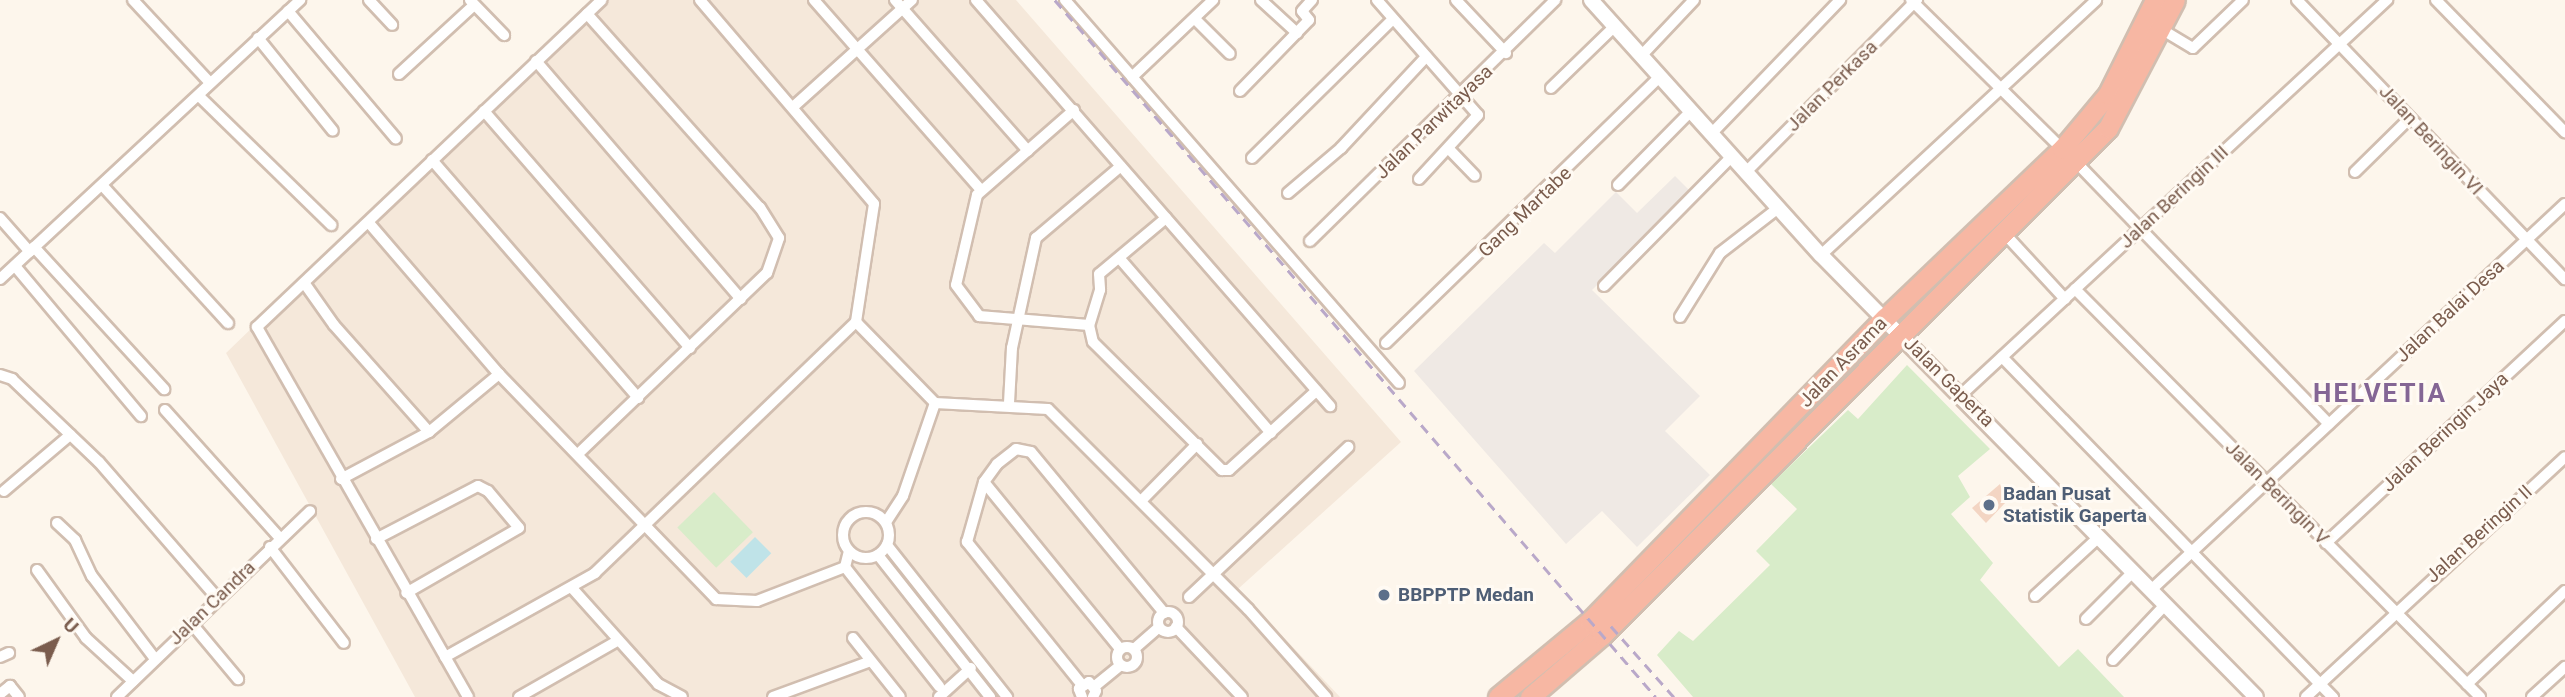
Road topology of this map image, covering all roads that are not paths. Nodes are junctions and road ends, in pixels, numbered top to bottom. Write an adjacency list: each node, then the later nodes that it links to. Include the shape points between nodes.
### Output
1 (133, 0): 48 (street)
2 (369, 0): 32 (street)
3 (601, 0): 29 (street)
4 (700, 0): 54 (street)
5 (814, 0): 39 (street)
6 (912, 0): 28 (street)
7 (976, 0): 55 (street)
8 (1065, 0): 47 (street)
9 (1213, 0): 30 (street)
10 (1261, 0): 35 (street)
11 (1312, 0): 35 (street, via 1302,11 1309,19)
12 (1377, 0): 31 (street)
13 (1456, 0): 40 (street)
14 (1555, 0): 40 (street, Jalan Parwitayasa)
15 (1591, 0): 33 (street, Jalan Gaperta)
16 (1694, 0): 42 (street)
17 (1840, 0): 61 (street)
18 (2096, 0): 49 (street)
19 (2155, 0): 66 (highway, Jalan Asrama, via 2108,94)
20 (2175, 0): 34 (highway, Jalan Asrama)
21 (2243, 0): 34 (street, via 2193,48)
22 (2297, 0): 38 (street, Jalan Beringin VI)
23 (2386, 0): 38 (street, Jalan Beringin III)
24 (2436, 0): 60 (street)
25 (1914, 1): 49 (street); 70 (street, Jalan Perkasa)
26 (472, 2): 36 (street); 45 (street)
27 (294, 4): 37 (street); 62 (street)
28 (898, 4): 39 (street); 64 (street)
29 (587, 14): 44 (street); 97 (street, via 778,233 774,262)
30 (1195, 19): 41 (street); 47 (street)
31 (1393, 19): 43 (street); 67 (street)
32 (392, 24)
33 (1614, 27): 42 (street, Jalan Gaperta); 50 (street)
34 (2161, 29): 66 (highway, Jalan Asrama, via 2108,128)
35 (1297, 33): 51 (street)
36 (504, 35)
37 (258, 38): 48 (street); 59 (street)
38 (2340, 43): 58 (street, Jalan Beringin VI); 84 (street, Jalan Beringin III)
39 (858, 50): 54 (street); 76 (street)
40 (1506, 53): 53 (street, Jalan Parwitayasa)
41 (1230, 54)
42 (1641, 56): 46 (street, Jalan Gaperta)
43 (1426, 57): 53 (street); 77 (street, via 1346,144)
44 (536, 61): 56 (street); 97 (street)
45 (399, 74)
46 (1661, 76): 57 (street, Jalan Gaperta); 107 (street, Gang Martabe)
47 (1132, 77): 112 (street)
48 (210, 83): 52 (street)
49 (2000, 87): 66 (street); 89 (street)
50 (1551, 88)
51 (1240, 90)
52 (199, 96): 74 (street); 83 (street)
53 (1461, 96): 63 (street, via 1478,116); 87 (street, Jalan Parwitayasa)
54 (793, 107): 103 (street, via 874,204)
55 (1074, 110): 64 (street); 69 (street)
56 (484, 111): 68 (street); 108 (street)
57 (1691, 111): 61 (street, Jalan Gaperta); 75 (street)
58 (2410, 118): 71 (street); 86 (street, Jalan Beringin VI)
59 (333, 131)
60 (2565, 132)
61 (1712, 133): 65 (street, Jalan Gaperta)
62 (396, 139)
63 (1449, 149): 72 (street); 73 (street)
64 (1028, 151): 76 (street)
65 (1732, 156): 70 (street, Jalan Gaperta); 95 (street)
66 (2069, 156): 84 (street); 85 (highway, Jalan Asrama); 100 (highway, Jalan Asrama)
67 (1252, 158)
68 (432, 160): 82 (street); 116 (street)
69 (1121, 166): 81 (street); 101 (street, via 1036,238)
70 (1746, 172): 79 (street, Jalan Gaperta)
71 (2355, 172)
72 (1475, 176)
73 (1419, 179)
74 (102, 185): 88 (street); 104 (street)
75 (1618, 185)
76 (981, 190): 101 (street, via 956,285 979,316)
77 (1288, 193)
78 (2565, 204): 86 (street, Jalan Balai Desa)
79 (1784, 216): 89 (street, Jalan Gaperta); 99 (street, via 1720,253)
80 (0, 218): 88 (street)
81 (1166, 218): 90 (street); 114 (street)
82 (369, 223): 94 (street); 110 (street)
83 (331, 225)
84 (2140, 229): 96 (street, Jalan Beringin III); 122 (street)
85 (2004, 233): 98 (street); 106 (highway, Jalan Asrama)
86 (2526, 240): 93 (street, Jalan Beringin VI); 122 (street, Jalan Balai Desa)
87 (1310, 241)
88 (32, 250): 91 (street); 113 (street)
89 (1821, 255): 100 (street, Jalan Gaperta)
90 (1121, 260): 105 (street, via 1098,274 1100,290); 124 (street)
91 (15, 266): 92 (street); 121 (street)
92 (0, 279)
93 (2565, 279)
94 (305, 284): 123 (street, via 334,325); 130 (street, via 259,324 258,332)
95 (1604, 285)
96 (2075, 289): 98 (street, Jalan Beringin III); 132 (street, Jalan Beringin V)
97 (741, 299): 108 (street)
98 (2065, 299): 109 (street, Jalan Beringin III)
99 (1680, 317)
100 (1885, 318): 106 (street, Jalan Gaperta); 200 (highway, Jalan Asrama, via 1590,621)
101 (1018, 321): 105 (street); 118 (street)
102 (2565, 321): 142 (street, Jalan Beringin Jaya)
103 (856, 322): 117 (street); 138 (street)
104 (228, 323)
105 (1089, 325): 126 (street, via 1093,341)
106 (1901, 333): 115 (street, Jalan Gaperta); 201 (highway, Jalan Asrama, via 1611,626)
107 (1386, 343)
108 (690, 348): 116 (street)
109 (2002, 357): 115 (street, Jalan Beringin III); 146 (street, via 2118,470)
110 (499, 374): 123 (street); 128 (street)
111 (0, 375): 125 (street, via 12,379)
112 (1399, 383)
113 (164, 389)
114 (1316, 391): 119 (street); 124 (street)
115 (1962, 394): 140 (street, Jalan Gaperta)
116 (638, 398): 128 (street)
117 (936, 403): 118 (street); 136 (street, via 903,496)
118 (1009, 403): 134 (street, via 1048,409)
119 (1330, 407)
120 (165, 410): 139 (street)
121 (142, 415)
122 (2329, 424): 132 (street, Jalan Balai Desa)
123 (429, 432): 130 (street)
124 (1271, 433): 126 (street, via 1226,470)
125 (70, 435): 133 (street); 158 (street)
126 (1197, 444): 134 (street)
127 (1348, 447): 151 (street)
128 (578, 454): 138 (street)
129 (2565, 457): 160 (street, Jalan Beringin II)
130 (341, 479): 141 (street)
131 (984, 482): 161 (street, via 1016,449 1031,452); 169 (street); 183 (street, via 966,536 969,547)
132 (2265, 483): 142 (street, Jalan Beringin V); 146 (street, Jalan Balai Desa)
133 (4, 491)
134 (1141, 501): 151 (street)
135 (310, 512): 139 (street, Jalan Candra)
136 (886, 522): 143 (street); 145 (street, via 866,511 851,516 843,529)
137 (57, 523): 172 (street, via 75,540 92,576)
138 (646, 528): 148 (street, via 722,602 757,601); 152 (street)
139 (279, 537): 144 (street, Jalan Candra)
140 (2099, 537): 150 (street, Jalan Gaperta); 156 (street)
141 (376, 539): 155 (street); 155 (street, via 478,486 488,491 519,528)
142 (2326, 543): 160 (street, Jalan Beringin V)
143 (887, 545): 147 (street); 175 (street)
144 (270, 547): 158 (street, Jalan Candra); 168 (street)
145 (849, 551): 147 (street, via 863,558); 148 (street)
146 (2191, 552): 153 (street, Jalan Balai Desa); 181 (street)
147 (878, 555): 178 (street)
148 (845, 567): 184 (street)
149 (37, 569): 180 (street, via 80,632)
150 (2133, 572): 153 (street, Jalan Gaperta); 162 (street)
151 (1213, 573): 157 (street); 199 (street)
152 (572, 587): 167 (street); 171 (street)
153 (2151, 590): 159 (street, Jalan Gaperta)
154 (2565, 591): 182 (street)
155 (406, 593): 171 (street)
156 (2035, 596)
157 (1189, 597)
158 (218, 599): 163 (street, Jalan Candra)
159 (2165, 605): 173 (street); 202 (street, Jalan Gaperta)
160 (2393, 611): 181 (street, Jalan Beringin II); 182 (street, Jalan Beringin V)
161 (1164, 613): 164 (street); 165 (street, via 1174,614)
162 (2086, 619)
163 (192, 624): 172 (street, Jalan Candra); 179 (street)
164 (1159, 627): 165 (street, via 1168,632); 170 (street)
165 (1176, 628): 198 (street)
166 (853, 638): 174 (street)
167 (617, 641): 189 (street); 192 (street)
168 (344, 643)
169 (1120, 649): 170 (street); 176 (street)
170 (1133, 649): 176 (street, via 1135,663)
171 (445, 657): 191 (street)
172 (155, 659): 180 (street, Jalan Candra)
173 (2113, 660)
174 (871, 661): 187 (street); 194 (street)
175 (978, 662): 178 (street); 196 (street)
176 (1121, 665): 185 (street)
177 (2565, 667): 206 (street)
178 (968, 671): 184 (street); 195 (street)
179 (238, 679)
180 (133, 681): 188 (street, Jalan Candra)
181 (2319, 683): 203 (street, Jalan Beringin II); 204 (street)
182 (2467, 684): 205 (street, Jalan Beringin V)
183 (1082, 685): 185 (street); 197 (street)
184 (939, 692)
185 (1094, 692)
186 (1, 693): 190 (street, via 10,686)
187 (803, 693): 193 (street)
188 (122, 695)
189 (673, 696)
190 (19, 697)
191 (468, 697)
192 (519, 697)
193 (773, 697)
194 (900, 697)
195 (990, 697)
196 (1007, 697)
197 (1082, 697)
198 (1242, 697)
199 (1326, 697)
200 (1498, 697)
201 (1530, 697)
202 (2256, 697)
203 (2306, 697)
204 (2333, 697)
205 (2480, 697)
206 (2532, 697)

